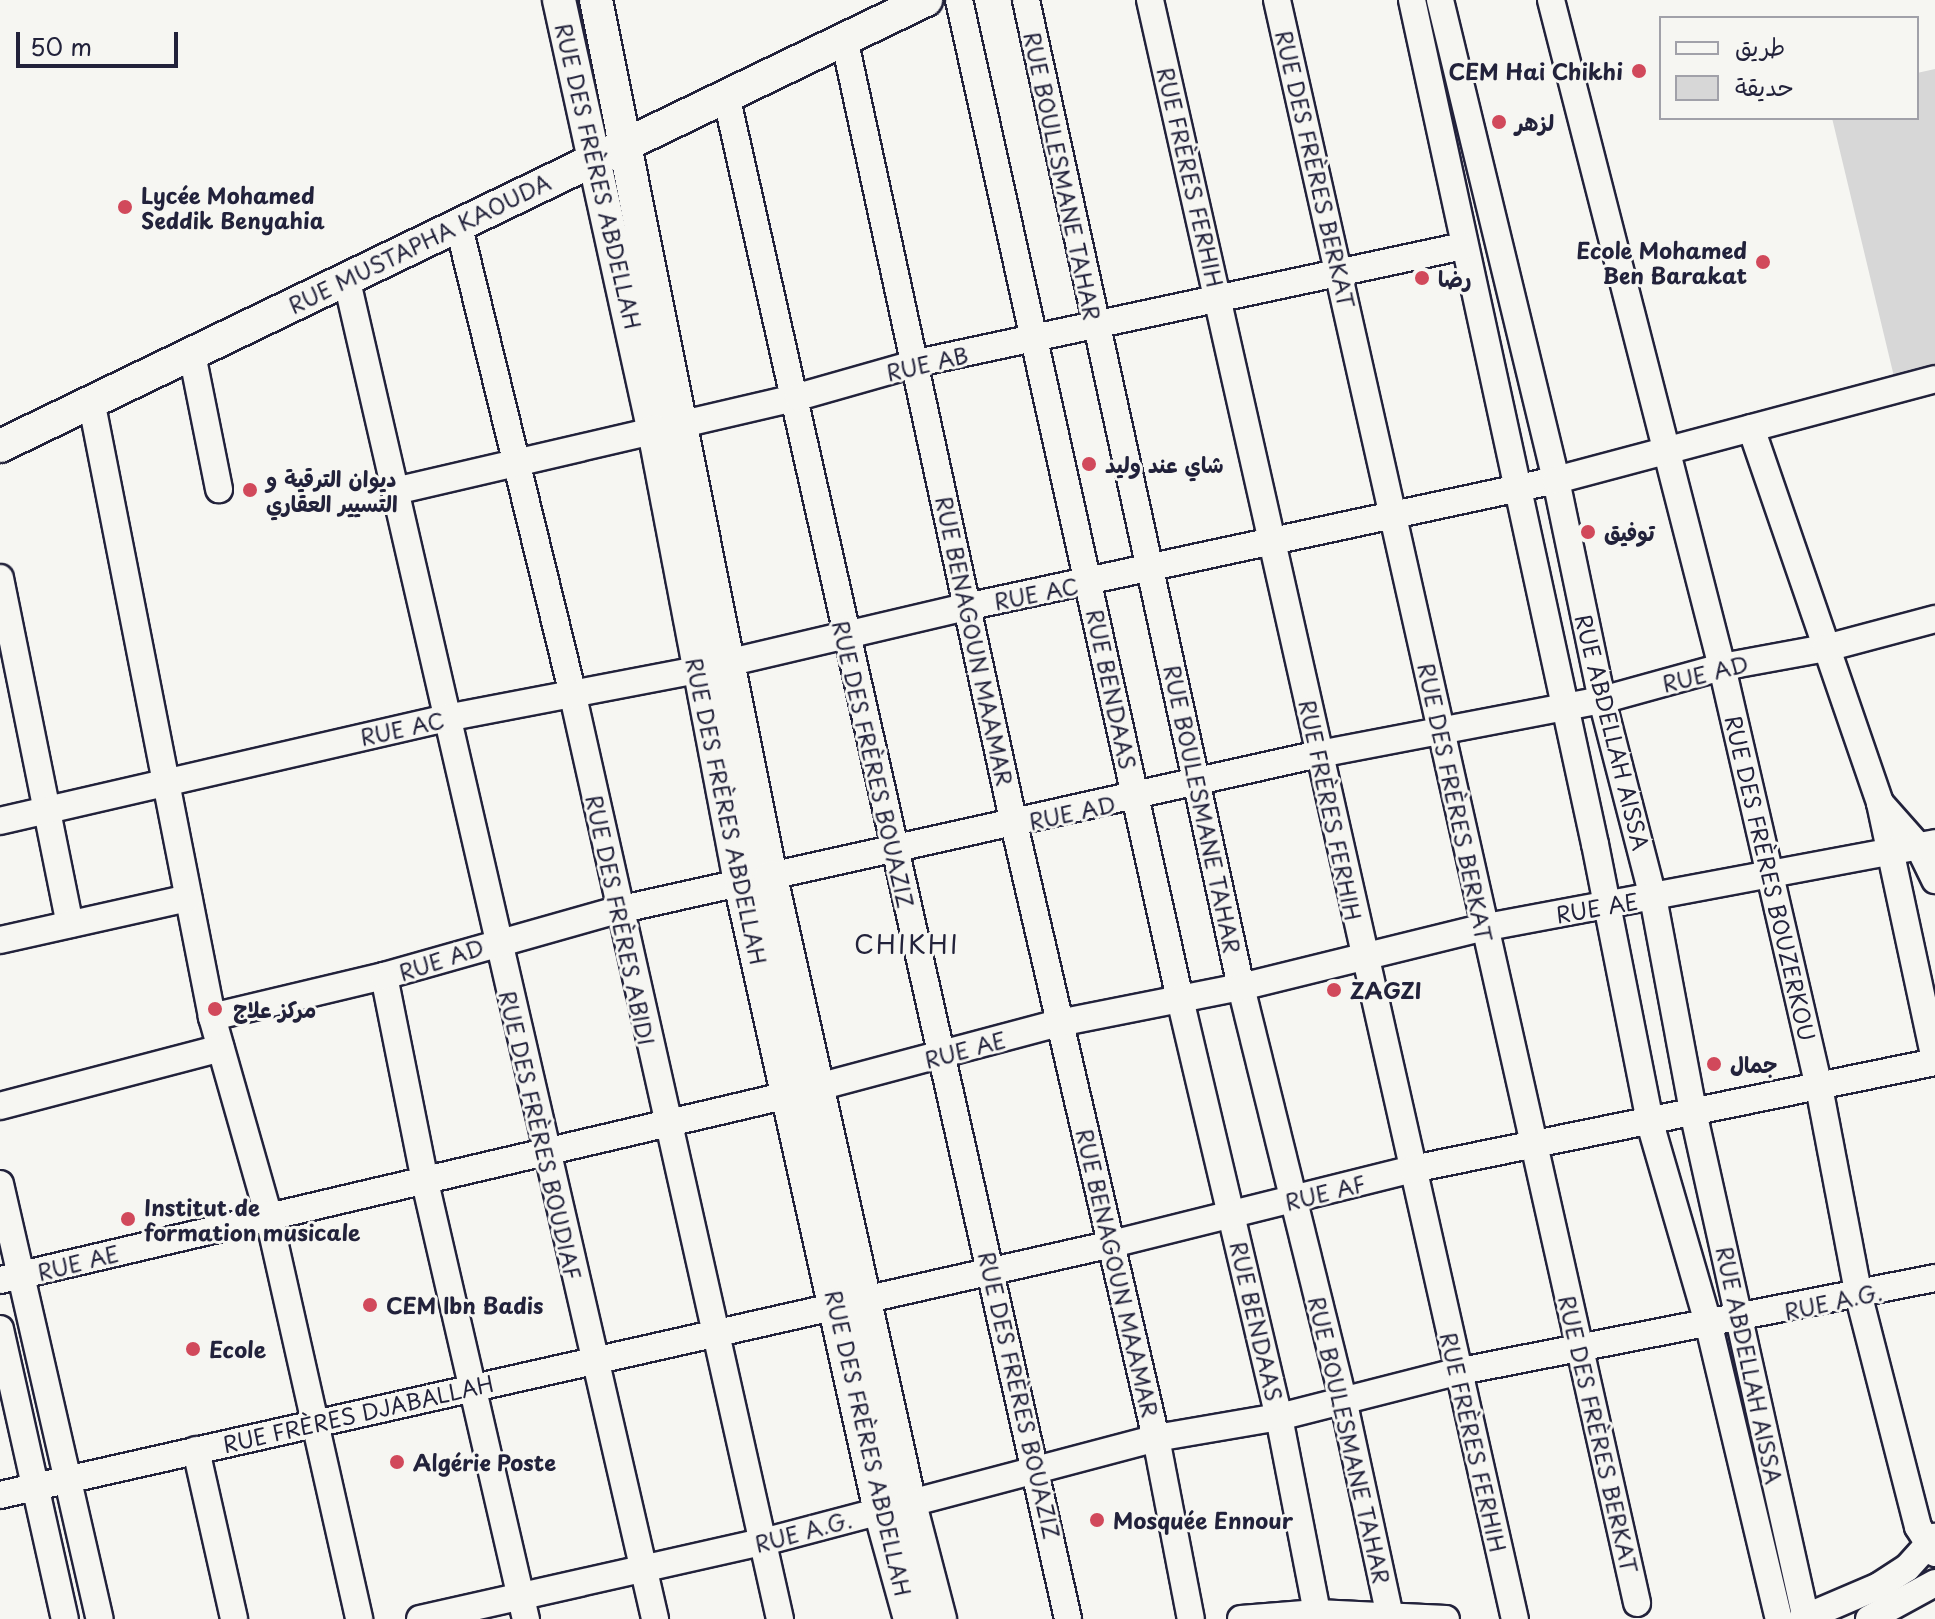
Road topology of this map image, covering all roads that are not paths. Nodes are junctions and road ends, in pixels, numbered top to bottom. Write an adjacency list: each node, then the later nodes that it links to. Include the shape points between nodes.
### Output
1 (559, 0): 14 (main road, RUE DES FRÈRES ABDELLAH)
2 (596, 0): 13 (main road, RUE DES FRÈRES ABDELLAH)
3 (926, 0): 11 (main road, RUE MUSTAPHA KAOUDA)
4 (959, 0): 21 (street, RUE BENDAAS)
5 (1026, 0): 20 (street, RUE BOULESMANE TAHAR)
6 (1150, 0): 19 (street, RUE FRÈRES FERHIH)
7 (1277, 0): 17 (street, RUE DES FRÈRES BERKAT)
8 (1412, 0): 16 (street)
9 (1440, 0): 32 (street, RUE ABDELLAH AISSA)
10 (1551, 0): 30 (street, RUE DES FRÈRES BOUZERKOU)
11 (844, 38): 12 (main road, RUE MUSTAPHA KAOUDA); 23 (street, RUE BENAGOUN MAAMAR)
12 (726, 95): 13 (main road, RUE MUSTAPHA KAOUDA); 25 (street, RUE DES FRÈRES BOUAZIZ)
13 (628, 140): 14 (main road, RUE MUSTAPHA KAOUDA); 27 (main road, RUE DES FRÈRES ABDELLAH)
14 (597, 158): 15 (main road, RUE MUSTAPHA KAOUDA); 27 (main road, RUE DES FRÈRES ABDELLAH)
15 (458, 223): 18 (main road, RUE MUSTAPHA KAOUDA); 31 (street, RUE DES FRÈRES ABIDI)
16 (1463, 246): 17 (street, RUE AB); 34 (street)
17 (1339, 274): 19 (street, RUE AB); 36 (street, RUE DES FRÈRES BERKAT)
18 (346, 277): 22 (main road, RUE MUSTAPHA KAOUDA); 35 (street, RUE DES FRÈRES BOUDIAF)
19 (1220, 298): 20 (street, RUE AB); 37 (street, RUE FRÈRES FERHIH)
20 (1095, 326): 21 (street, RUE AB); 38 (street, RUE BOULESMANE TAHAR)
21 (1032, 342): 23 (street, RUE AB); 40 (street, RUE BENDAAS)
22 (192, 354): 26 (main road, RUE MUSTAPHA KAOUDA); 33 (street)
23 (917, 363): 25 (street, RUE AB); 41 (street, RUE BENAGOUN MAAMAR)
24 (1933, 388): 28 (street, RUE AC)
25 (798, 397): 27 (street, RUE AB); 43 (street, RUE DES FRÈRES BOUAZIZ)
26 (91, 400): 29 (main road, RUE MUSTAPHA KAOUDA); 54 (street)
27 (669, 426): 31 (street, RUE AB); 45 (main road, RUE DES FRÈRES ABDELLAH); 47 (main road, RUE DES FRÈRES ABDELLAH)
28 (1751, 428): 30 (street, RUE AC); 44 (street)
29 (0, 446)
30 (1668, 450): 32 (street, RUE AC); 46 (street, RUE DES FRÈRES BOUZERKOU)
31 (517, 459): 35 (street, RUE AB); 48 (street, RUE DES FRÈRES ABIDI)
32 (1556, 480): 34 (street, RUE AC); 49 (street, RUE ABDELLAH AISSA)
33 (219, 489)
34 (1515, 489): 36 (street, RUE AC); 50 (street)
35 (395, 491): 51 (street, RUE DES FRÈRES BOUDIAF)
36 (1395, 511): 37 (street, RUE AC); 52 (street, RUE DES FRÈRES BERKAT)
37 (1271, 542): 38 (street, RUE AC); 53 (street, RUE FRÈRES FERHIH)
38 (1152, 569): 40 (street, RUE AC); 55 (street, RUE BOULESMANE TAHAR)
39 (0, 578): 58 (street)
40 (1089, 583): 41 (street, RUE AC); 56 (street, RUE BENDAAS)
41 (966, 607): 43 (street, RUE AC); 60 (street, RUE BENAGOUN MAAMAR)
42 (1935, 619): 44 (street, RUE AD)
43 (845, 637): 45 (street, RUE AC); 62 (street, RUE DES FRÈRES BOUAZIZ)
44 (1826, 648): 46 (street, RUE AD); 57 (street)
45 (729, 663): 47 (street, RUE AC); 65 (main road, RUE DES FRÈRES ABDELLAH)
46 (1722, 667): 49 (street, RUE AD); 64 (street, RUE DES FRÈRES BOUZERKOU)
47 (697, 670): 48 (street, RUE AC); 67 (main road, RUE DES FRÈRES ABDELLAH)
48 (573, 696): 51 (street, RUE AC); 71 (street, RUE DES FRÈRES ABIDI)
49 (1602, 700): 50 (street, RUE AD); 68 (street, RUE ABDELLAH AISSA)
50 (1563, 709): 52 (street, RUE AD); 70 (street)
51 (446, 718): 54 (street, RUE AC); 75 (street, RUE DES FRÈRES BOUDIAF)
52 (1441, 730): 53 (street, RUE AD); 73 (street, RUE DES FRÈRES BERKAT)
53 (1319, 754): 55 (street, RUE AD); 76 (street, RUE FRÈRES FERHIH)
54 (167, 780): 58 (street, RUE AC); 69 (street)
55 (1200, 784): 56 (street, RUE AD); 78 (street, RUE BOULESMANE TAHAR)
56 (1136, 799): 60 (street, RUE AD); 79 (street, RUE BENDAAS)
57 (1880, 803): 61 (street); 63 (street)
58 (47, 810): 59 (street, RUE AC); 72 (street)
59 (0, 821)
60 (1014, 824): 62 (street, RUE AD); 81 (street, RUE BENAGOUN MAAMAR)
61 (1927, 845): 63 (street, RUE AE); 66 (street)
62 (894, 851): 65 (street, RUE AD); 83 (street, RUE DES FRÈRES BOUAZIZ)
63 (1888, 852): 64 (street, RUE AE); 84 (street)
64 (1768, 874): 68 (street, RUE AE); 85 (street, RUE DES FRÈRES BOUZERKOU)
65 (771, 877): 67 (street, RUE AD); 86 (main road, RUE DES FRÈRES ABDELLAH)
66 (1935, 880)
67 (741, 887): 71 (street, RUE AD); 86 (main road, RUE DES FRÈRES ABDELLAH)
68 (1653, 897): 70 (street, RUE AE); 88 (street, RUE ABDELLAH AISSA)
69 (188, 898): 72 (street); 80 (street)
70 (1606, 905): 73 (street, RUE AE); 89 (street)
71 (618, 910): 75 (street, RUE AD); 90 (street, RUE DES FRÈRES ABIDI)
72 (70, 924): 74 (street)
73 (1482, 928): 76 (street, RUE AE); 91 (street, RUE DES FRÈRES BERKAT)
74 (0, 940)
75 (497, 941): 77 (street, RUE AD); 92 (street, RUE DES FRÈRES BOUDIAF)
76 (1364, 959): 78 (street, RUE AE); 93 (street, RUE FRÈRES FERHIH)
77 (384, 976): 80 (street, RUE AD); 94 (street)
78 (1241, 987): 79 (street, RUE AE); 96 (street, RUE BOULESMANE TAHAR)
79 (1180, 999): 81 (street, RUE AE); 98 (street, RUE BENDAAS)
80 (212, 1017): 82 (street)
81 (1059, 1023): 83 (street, RUE AE); 99 (street, RUE BENAGOUN MAAMAR)
82 (221, 1048): 87 (street); 97 (street)
83 (940, 1057): 86 (street, RUE AE); 100 (street, RUE DES FRÈRES BOUAZIZ)
84 (1935, 1061): 85 (street, RUE AF)
85 (1819, 1087): 88 (street, RUE AF); 103 (street, RUE DES FRÈRES BOUZERKOU)
86 (804, 1091): 90 (street, RUE AE); 104 (main road, RUE DES FRÈRES ABDELLAH)
87 (0, 1106)
88 (1694, 1116): 89 (street, RUE AF); 105 (street, RUE ABDELLAH AISSA)
89 (1650, 1123): 91 (street, RUE AF); 106 (street)
90 (666, 1124): 92 (street, RUE AE); 108 (street, RUE DES FRÈRES ABIDI)
91 (1532, 1147): 93 (street, RUE AF); 109 (street, RUE DES FRÈRES BERKAT)
92 (544, 1149): 94 (street, RUE AE); 110 (street, RUE DES FRÈRES BOUDIAF)
93 (1413, 1169): 96 (street, RUE AF); 111 (street, RUE FRÈRES FERHIH)
94 (425, 1182): 97 (street, RUE AE); 112 (street)
95 (0, 1184): 101 (street)
96 (1295, 1201): 98 (street, RUE AF); 113 (street, RUE BOULESMANE TAHAR)
97 (268, 1214): 101 (street, RUE AE); 115 (street)
98 (1231, 1215): 99 (street, RUE AF); 114 (street, RUE BENDAAS)
99 (1112, 1244): 100 (street, RUE AF); 116 (street, RUE BENAGOUN MAAMAR)
100 (992, 1269): 104 (street, RUE AF); 118 (street, RUE DES FRÈRES BOUAZIZ)
101 (10, 1278): 119 (street)
102 (1935, 1278): 103 (street, RUE A.G.)
103 (1859, 1297): 105 (street, RUE A.G.); 123 (street, RUE DES FRÈRES BOUZERKOU)
104 (851, 1303): 108 (street, RUE AF); 122 (main road, RUE DES FRÈRES ABDELLAH)
105 (1743, 1320): 106 (street, RUE A.G.); 146 (street, RUE ABDELLAH AISSA)
106 (1709, 1326): 109 (street, RUE A.G.); 145 (street)
107 (0, 1329): 120 (street)
108 (717, 1330): 110 (street, RUE FRÈRES DJABALLAH); 124 (street, RUE DES FRÈRES ABIDI)
109 (1581, 1348): 111 (street, RUE A.G.); 127 (street, RUE DES FRÈRES BERKAT)
110 (592, 1359): 112 (street, RUE FRÈRES DJABALLAH); 125 (street, RUE DES FRÈRES BOUDIAF)
111 (1456, 1372): 113 (street, RUE A.G.); 144 (street, RUE FRÈRES FERHIH)
112 (471, 1387): 115 (street, RUE FRÈRES DJABALLAH); 128 (street)
113 (1343, 1399): 114 (street, RUE A.G.); 130 (street, RUE BOULESMANE TAHAR)
114 (1279, 1417): 116 (street, RUE A.G.); 129 (street, RUE BENDAAS)
115 (311, 1423): 117 (street, RUE FRÈRES DJABALLAH); 134 (street)
116 (1156, 1438): 118 (street, RUE A.G.); 141 (street, RUE BENAGOUN MAAMAR)
117 (196, 1450): 119 (street, RUE FRÈRES DJABALLAH); 133 (street)
118 (1037, 1471): 122 (street, RUE A.G.); 140 (street, RUE DES FRÈRES BOUAZIZ)
119 (64, 1479): 120 (street, RUE FRÈRES DJABALLAH); 132 (street)
120 (35, 1487): 121 (street, RUE FRÈRES DJABALLAH); 131 (street)
121 (0, 1495)
122 (895, 1507): 124 (street, RUE A.G.); 138 (main road, RUE DES FRÈRES ABDELLAH); 139 (main road, RUE DES FRÈRES ABDELLAH)
123 (1929, 1541): 146 (street, via 1879,1586)
124 (763, 1542): 125 (street, RUE A.G.); 137 (street, RUE DES FRÈRES ABIDI)
125 (643, 1570): 128 (street, RUE A.G.); 136 (street, RUE DES FRÈRES BOUDIAF)
126 (1935, 1583): 147 (street)
127 (1637, 1603)
128 (523, 1607): 135 (street, RUE A.G.)
129 (1317, 1613): 130 (street); 142 (street)
130 (1390, 1616): 143 (street)
131 (65, 1619)
132 (100, 1619)
133 (234, 1619)
134 (359, 1619)
135 (420, 1619)
136 (655, 1619)
137 (780, 1619)
138 (910, 1619)
139 (940, 1619)
140 (1068, 1619)
141 (1191, 1619)
142 (1241, 1619)
143 (1446, 1619)
144 (1515, 1619)
145 (1779, 1619)
146 (1804, 1619)
147 (1869, 1619)

